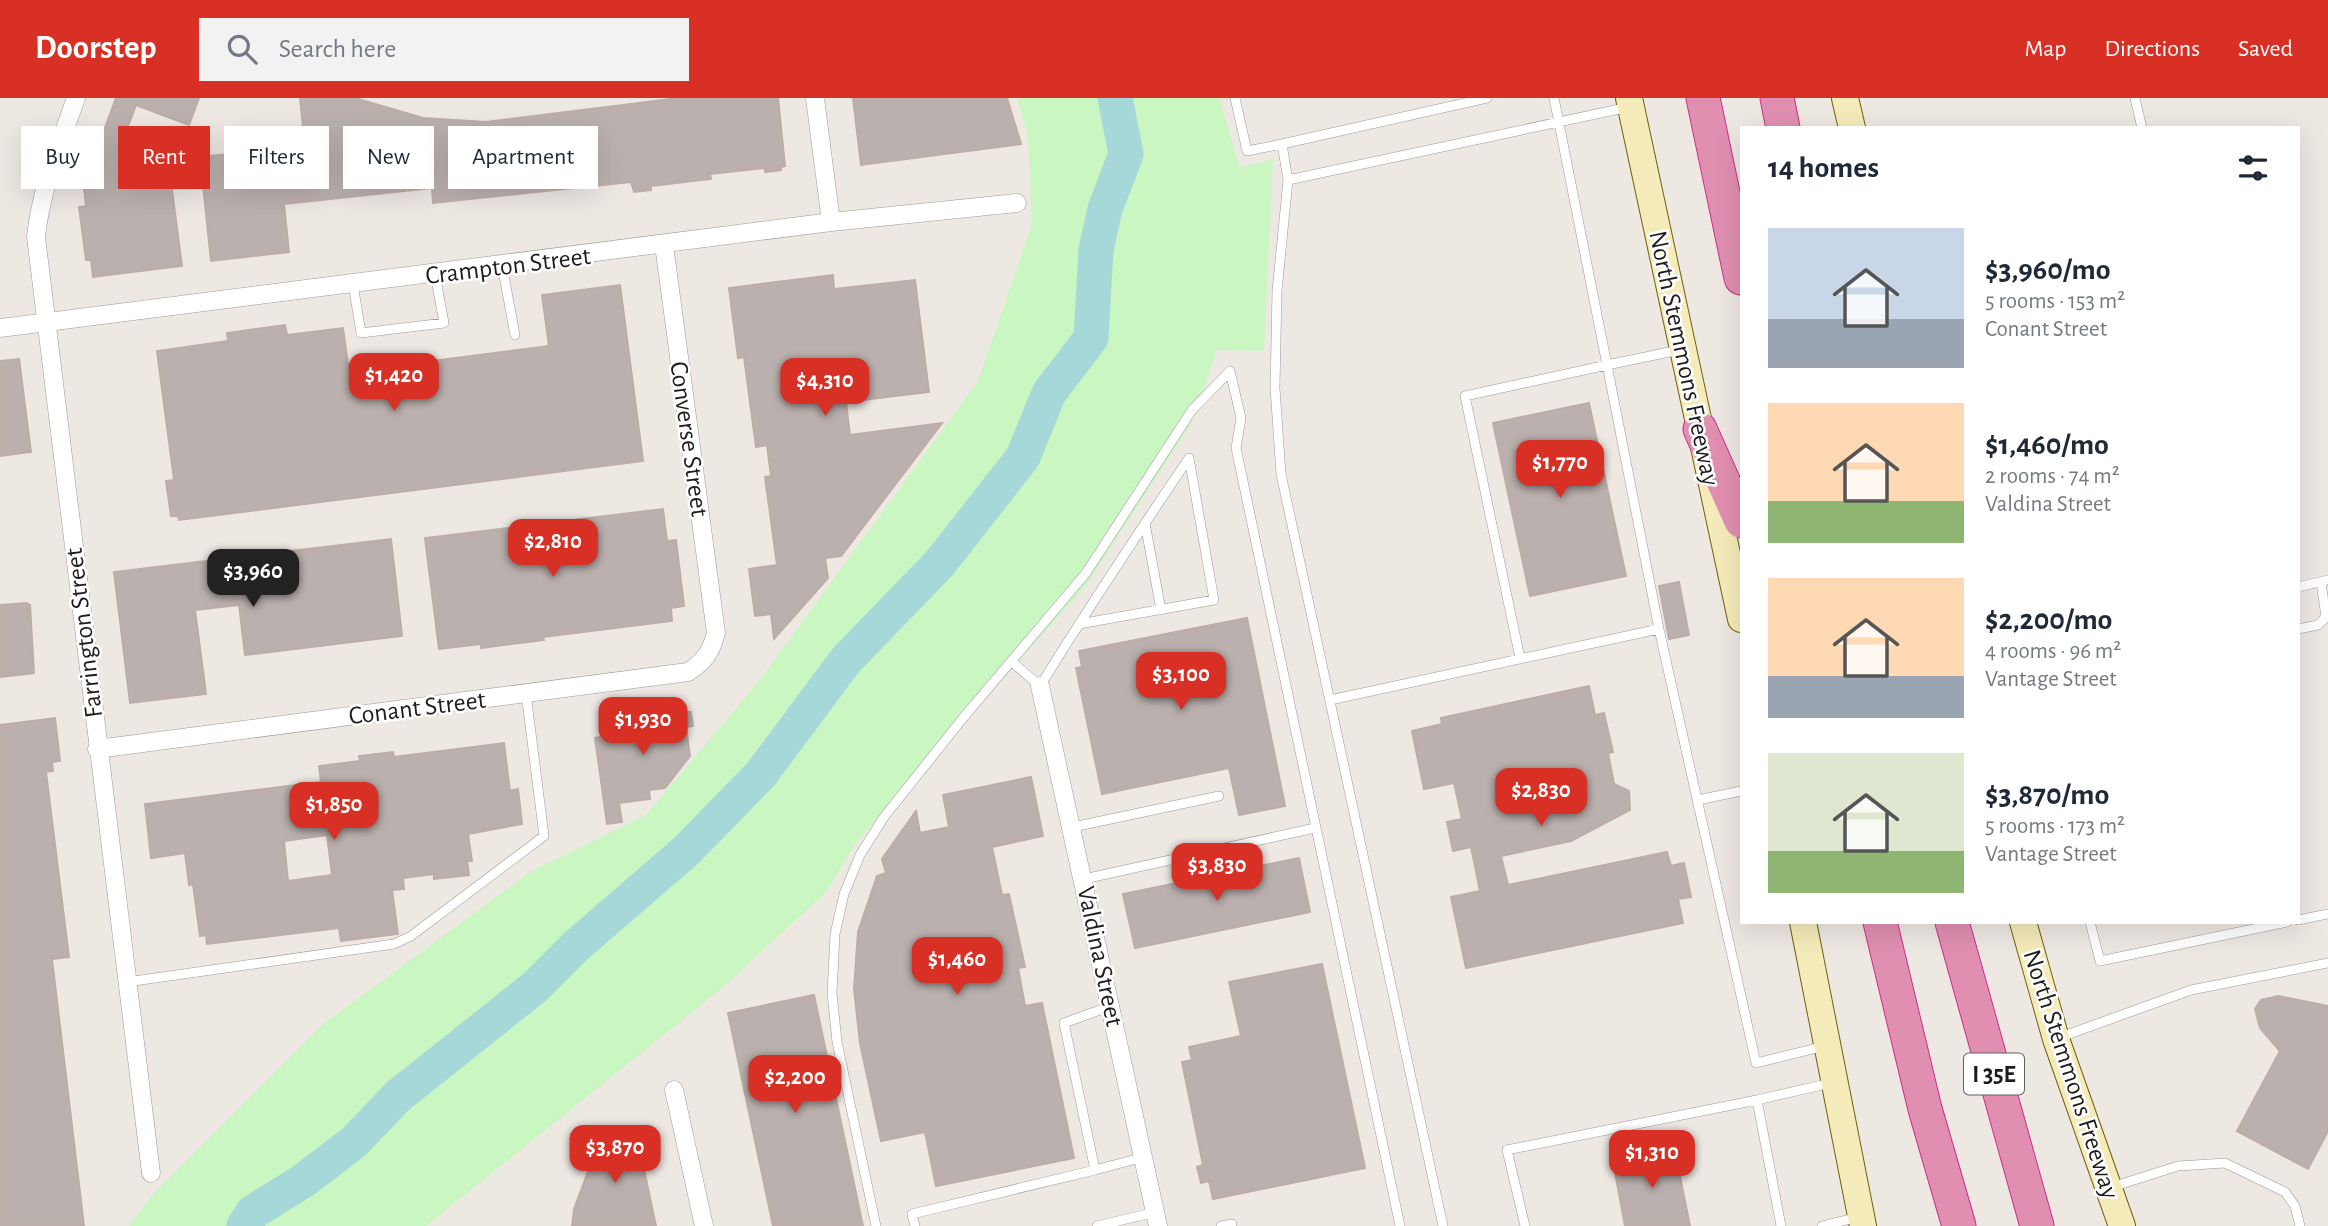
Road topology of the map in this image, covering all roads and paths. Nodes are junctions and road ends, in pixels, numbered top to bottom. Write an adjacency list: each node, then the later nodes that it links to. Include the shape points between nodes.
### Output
1 (76, 98): 24 (street, Farrington Street, via 39,209 36,237)
2 (816, 98): 18 (street)
3 (1235, 98): 15 (lane, via 1247,150)
4 (1487, 98): 15 (lane)
5 (1554, 98): 11 (lane)
6 (1703, 98): 21 (highway)
7 (1777, 98): 12 (highway)
8 (1845, 98): 13 (main road)
9 (2135, 98): 14 (lane)
10 (1630, 102): 11 (lane); 27 (main road, North Stemmons Freeway)
11 (1559, 122): 16 (lane); 28 (lane)
12 (1783, 126)
13 (1852, 126)
14 (2142, 126)
15 (1282, 144): 16 (lane)
16 (1288, 180): 44 (lane, via 1277,291 1277,437)
17 (1017, 203): 18 (street, Crampton Street)
18 (831, 222): 19 (street, Crampton Street)
19 (664, 245): 20 (street, Crampton Street); 39 (street, Converse Street)
20 (502, 265): 22 (street, Crampton Street); 26 (lane)
21 (1740, 273)
22 (435, 274): 23 (street, Crampton Street); 23 (lane, via 444,323 373,332 361,333)
23 (353, 284): 24 (street, Crampton Street)
24 (47, 323): 25 (street, Crampton Street); 45 (street, Farrington Street)
25 (0, 328)
26 (515, 335)
27 (1684, 349): 28 (lane); 29 (main road, North Stemmons Freeway)
28 (1607, 365): 37 (lane); 40 (lane, via 1465,396)
29 (1699, 429): 30 (highway); 35 (main road, North Stemmons Freeway)
30 (1740, 519)
31 (1145, 523): 34 (lane); 34 (lane, via 1189,458 1214,600); 36 (lane)
32 (2324, 581): 33 (lane); 38 (lane, via 2326,617 2318,625)
33 (2300, 587)
34 (1161, 610): 36 (lane)
35 (1740, 614)
36 (1079, 624): 42 (lane)
37 (1659, 629): 40 (lane); 48 (lane)
38 (2300, 629)
39 (716, 633): 43 (street, Conant Street, via 702,663 688,672)
40 (1520, 657): 44 (lane)
41 (1011, 661): 42 (lane); 50 (lane, via 1086,573 1192,410 1230,371 1241,418 1236,448); 78 (lane, via 884,817 859,855 844,894 835,934 832,993 837,1042)
42 (1040, 686): 49 (street, Valdina Street)
43 (526, 693): 45 (street, Conant Street); 63 (lane, via 544,836 411,936 394,944)
44 (1330, 700): 83 (lane)
45 (97, 749): 63 (street, Farrington Street)
46 (1740, 791): 48 (lane)
47 (1219, 796): 49 (lane)
48 (1698, 800): 66 (lane, via 1756,1063)
49 (1073, 827): 51 (street, Valdina Street)
50 (1315, 828): 51 (lane); 82 (lane)
51 (1084, 880): 64 (street, Valdina Street)
52 (2328, 914): 53 (lane)
53 (2300, 920)
54 (1803, 924): 66 (main road)
55 (1875, 924): 61 (highway)
56 (1880, 924): 61 (highway)
57 (1953, 924): 88 (highway, I 35E)
58 (2024, 924): 65 (main road, North Stemmons Freeway)
59 (2091, 924): 60 (lane, via 2100,961)
60 (2277, 924)
61 (1887, 957): 87 (highway)
62 (2328, 963): 65 (lane, via 2191,990)
63 (127, 982): 72 (street, Farrington Street)
64 (1111, 1006): 70 (street, Valdina Street); 71 (lane, via 1064,1023)
65 (2056, 1039): 73 (main road, North Stemmons Freeway)
66 (1826, 1046): 67 (main road)
67 (1834, 1083): 69 (lane); 75 (main road)
68 (674, 1090): 77 (street)
69 (1757, 1100): 84 (lane, via 1507,1150); 85 (lane)
70 (1144, 1157): 71 (lane); 74 (street, Valdina Street)
71 (1095, 1170): 79 (lane, via 912,1214)
72 (151, 1173)
73 (2108, 1188): 89 (main road, North Stemmons Freeway); 90 (lane, via 2178,1166 2225,1163 2285,1192)
74 (1157, 1219): 80 (lane)
75 (1861, 1221): 86 (lane)
76 (1232, 1224): 81 (lane)
77 (704, 1226)
78 (876, 1226)
79 (915, 1226)
80 (1097, 1226)
81 (1220, 1226)
82 (1400, 1226)
83 (1443, 1226)
84 (1525, 1226)
85 (1781, 1226)
86 (1822, 1226)
87 (1959, 1226)
88 (2037, 1226)
89 (2122, 1226)
90 (2300, 1226)

